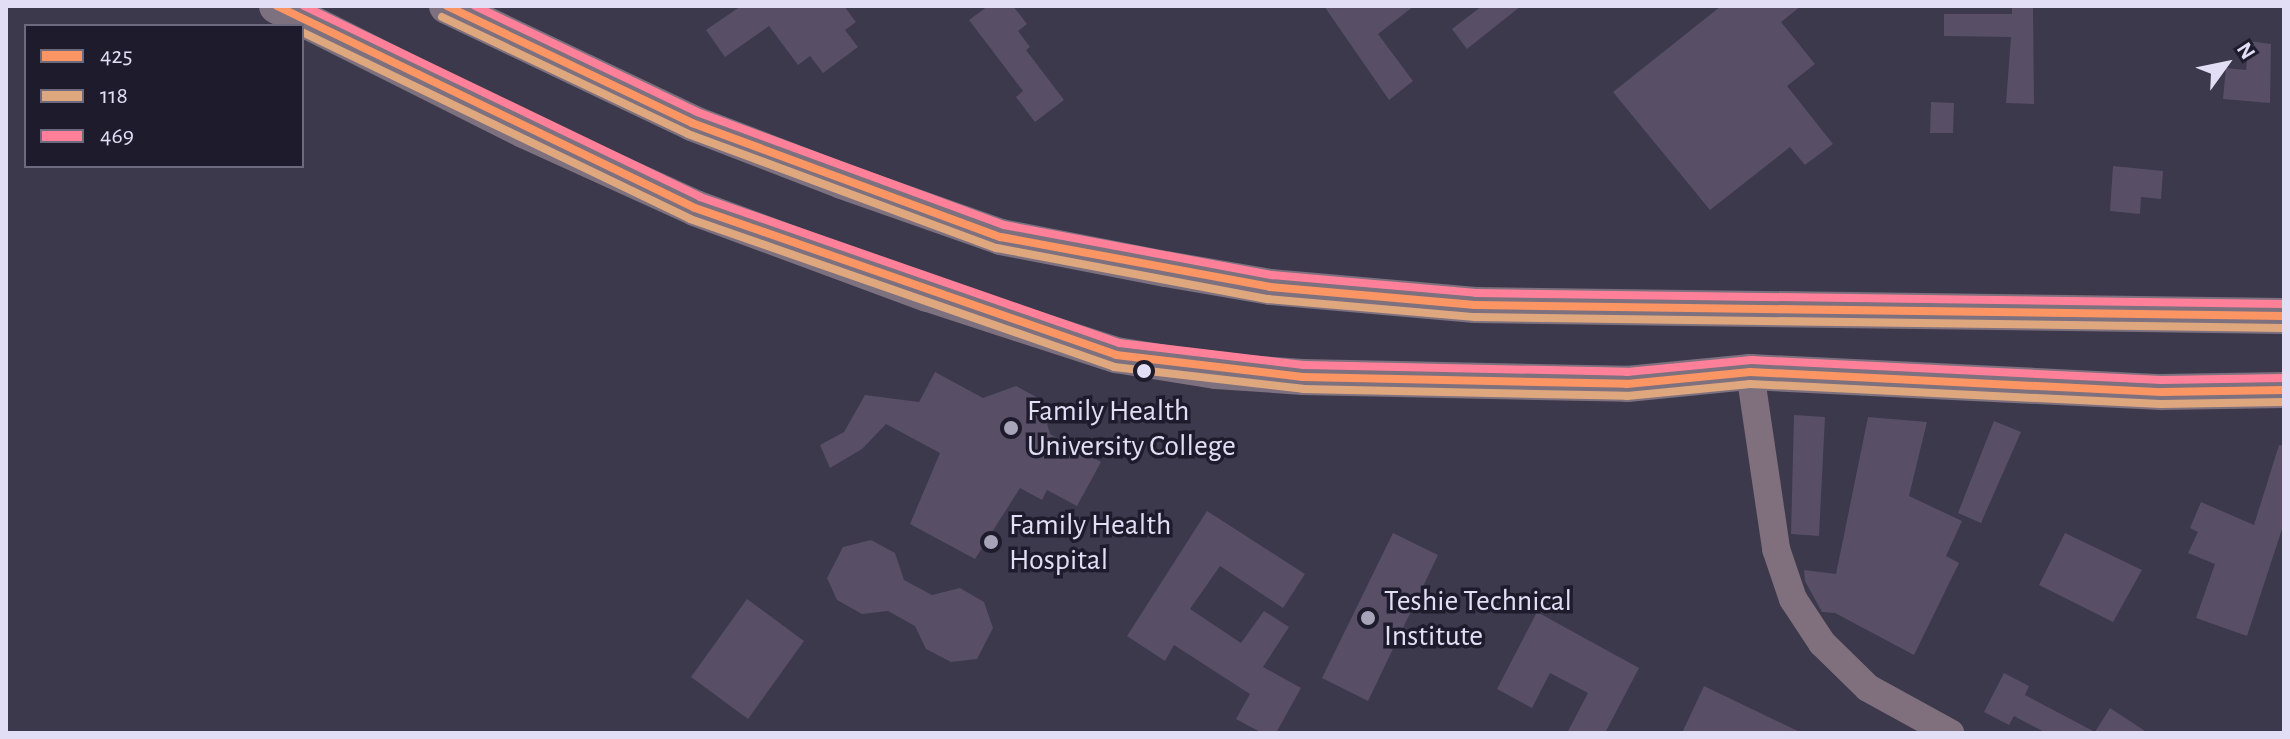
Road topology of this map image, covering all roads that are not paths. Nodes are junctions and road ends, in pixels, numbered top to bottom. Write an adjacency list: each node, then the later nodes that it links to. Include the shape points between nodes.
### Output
1 (277, 6): 4 (main road, via 524,130 695,208 928,294 1116,355 1216,371 1303,377 1627,384)
2 (447, 6): 3 (main road, via 678,117 842,181 1001,237 1181,272 1475,305)
3 (2284, 316)
4 (1750, 372): 5 (main road, via 2162,392); 6 (street, via 1776,549 1793,599 1822,643 1868,688)
5 (2284, 390)
6 (1950, 733)

